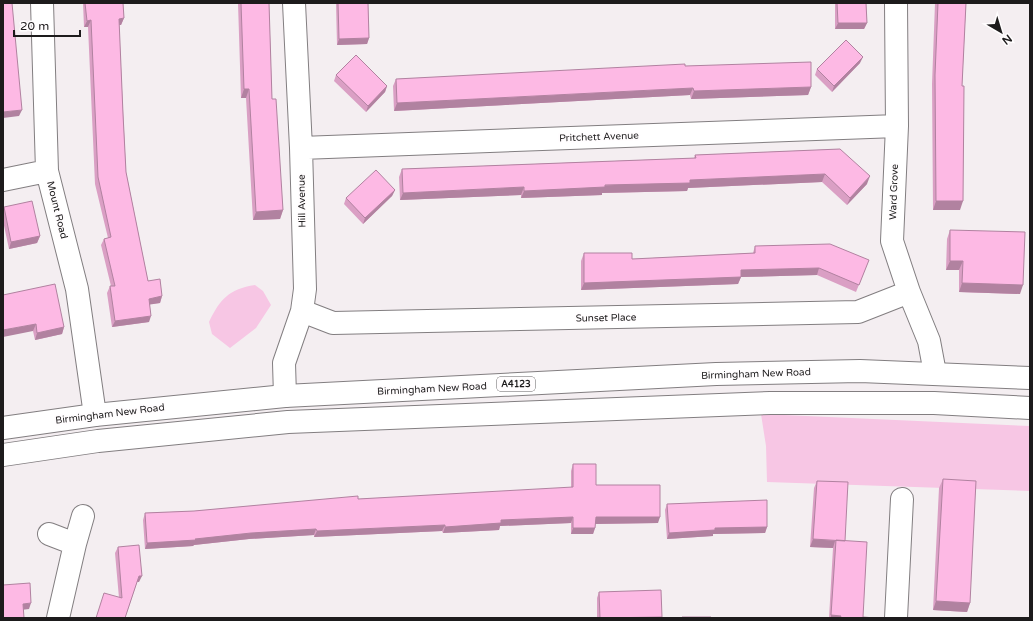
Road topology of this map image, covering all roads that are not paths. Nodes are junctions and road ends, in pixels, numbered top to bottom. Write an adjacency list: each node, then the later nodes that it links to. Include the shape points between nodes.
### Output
1 (42, 3): 6 (main road, Mount Road)
2 (294, 3): 5 (main road, Hill Avenue)
3 (896, 3): 4 (main road, Ward Grove)
4 (897, 126): 5 (main road, Pritchett Avenue); 8 (main road, Ward Grove, via 892,241)
5 (301, 148): 9 (main road, Hill Avenue, via 305,289)
6 (47, 171): 7 (main road); 15 (main road, Mount Road, via 77,289)
7 (3, 180)
8 (909, 292): 9 (main road, Sunset Place, via 858,312 334,323); 10 (main road, Ward Grove, via 929,341)
9 (302, 311): 12 (main road, Hill Avenue, via 284,363)
10 (935, 373): 11 (main road, Birmingham New Road / A4123); 12 (main road, Birmingham New Road / A4123, via 860,371 716,374); 13 (main road)
11 (1030, 378)
12 (285, 396): 15 (main road, Birmingham New Road / A4123)
13 (934, 403): 14 (main road); 17 (main road, via 762,403 296,422)
14 (1030, 408)
15 (94, 415): 16 (main road, Birmingham New Road / A4123); 17 (main road, Mount Road)
16 (3, 428)
17 (98, 441): 18 (main road)
18 (3, 455)
19 (902, 498): 24 (main road)
20 (83, 516): 22 (main road)
21 (49, 534): 22 (main road)
22 (75, 544): 23 (main road)
23 (58, 618)
24 (896, 618)

